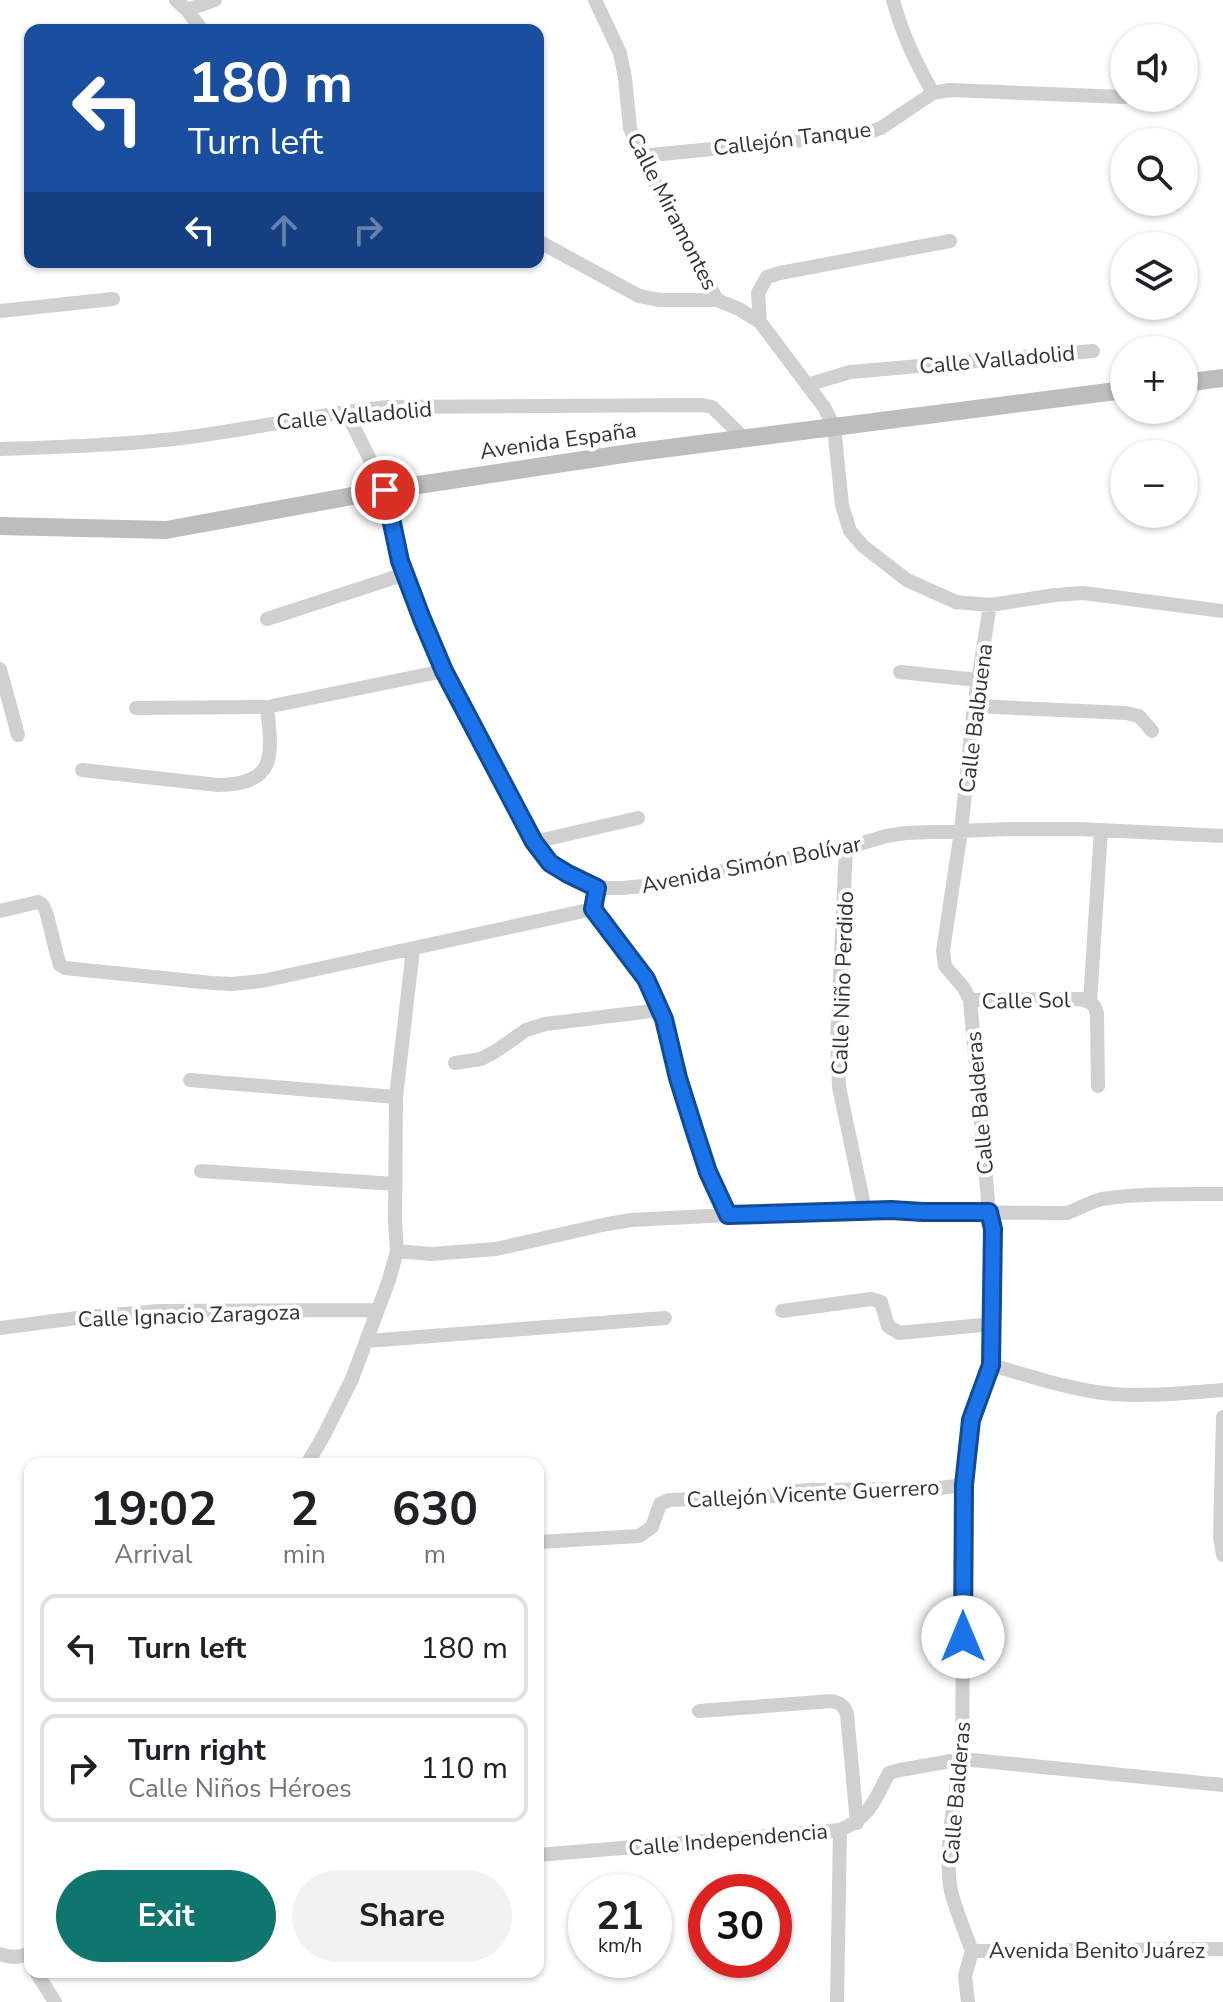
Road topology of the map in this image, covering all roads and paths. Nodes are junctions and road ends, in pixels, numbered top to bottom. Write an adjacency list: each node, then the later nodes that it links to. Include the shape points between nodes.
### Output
1 (215, 0): 4 (street)
2 (595, 0): 8 (street, Calle Miramontes, via 620,53 630,128)
3 (893, 0): 6 (street, via 913,58)
4 (181, 5): 5 (street)
5 (197, 24)
6 (933, 93): 7 (street, Callejón Tanque, via 972,89); 8 (street, Callejón Tanque, via 864,134)
7 (1110, 96)
8 (641, 156): 12 (street, Calle Miramontes)
9 (950, 241): 14 (street, via 767,277 758,293)
10 (544, 244): 12 (street, via 639,296)
11 (113, 299): 13 (street)
12 (717, 300): 14 (street, Calle Miramontes)
13 (0, 311)
14 (760, 322): 18 (street, Calle Miramontes)
15 (1093, 351): 18 (street, Calle Valladolid, via 850,372)
16 (1223, 378): 17 (street)
17 (1198, 381)
18 (807, 385): 21 (street, Calle Miramontes)
19 (1110, 392): 21 (street, Avenida España)
20 (346, 411): 22 (street, Calle Valladolid, via 703,405 712,407); 23 (street, Calle Valladolid, via 182,438); 24 (street, Avenida Simón Bolívar)
21 (834, 427): 22 (street, Avenida España); 27 (street, via 842,505 850,531 863,546 907,580 956,602)
22 (745, 439): 24 (street, Avenida España)
23 (0, 449)
24 (385, 490): 25 (street, Avenida España, via 166,530); 26 (street, Avenida Simón Bolívar)
25 (0, 526)
26 (405, 574): 29 (street); 31 (street, Avenida Simón Bolívar)
27 (990, 605): 28 (street, via 1083,593); 33 (street, Calle Balbuena)
28 (1223, 611)
29 (267, 619)
30 (0, 669): 38 (street)
31 (444, 671): 35 (street); 44 (street, Avenida Simón Bolívar)
32 (900, 672): 33 (street)
33 (978, 680): 34 (street, Calle Balbuena)
34 (974, 706): 37 (street, via 1126,713 1139,716); 42 (street, Calle Balbuena)
35 (267, 707): 36 (street); 39 (street, via 269,762 259,776 237,785)
36 (136, 708)
37 (1152, 731)
38 (18, 735)
39 (82, 770)
40 (638, 818): 44 (street)
41 (1101, 830): 42 (street, Avenida Simón Bolívar); 43 (street, Avenida Simón Bolívar); 51 (street)
42 (961, 831): 45 (street, Avenida Simón Bolívar, via 906,833); 50 (street, Calle Balderas, via 943,951 945,966)
43 (1223, 836)
44 (534, 842): 46 (street, Avenida Simón Bolívar, via 550,863)
45 (846, 848): 46 (street, Avenida Simón Bolívar, via 644,886); 60 (street, Calle Niño Perdido, via 839,1087)
46 (597, 888): 47 (street)
47 (593, 909): 49 (street); 52 (street, via 646,979)
48 (0, 911): 49 (street, via 42,904 56,956 65,968 212,983 250,983)
49 (413, 949): 56 (street)
50 (970, 1000): 51 (street, Calle Sol); 61 (street, Calle Balderas)
51 (1090, 1002): 55 (street, Calle Sol, via 1097,1014)
52 (660, 1010): 53 (street, via 545,1024 481,1059); 62 (street, via 708,1172)
53 (455, 1063)
54 (190, 1080): 56 (street)
55 (1098, 1086)
56 (396, 1097): 58 (street)
57 (201, 1171): 58 (street)
58 (395, 1184): 63 (street)
59 (1223, 1194): 61 (street, via 1101,1200 1067,1213)
60 (865, 1210): 61 (street); 62 (street)
61 (989, 1212): 67 (street, Calle Balderas)
62 (728, 1215): 63 (street, via 619,1222 496,1249)
63 (397, 1251): 64 (street)
64 (378, 1310): 68 (street, Calle Ignacio Zaragoza, via 160,1311); 69 (street)
65 (782, 1311): 67 (street, via 871,1299 881,1302 888,1326 899,1333)
66 (665, 1318): 69 (street)
67 (992, 1324): 70 (street, Calle Balderas)
68 (0, 1328)
69 (367, 1341): 73 (street)
70 (991, 1365): 71 (street, via 1111,1394); 74 (street, Calle Balderas, via 971,1420)
71 (1223, 1390)
72 (1223, 1417): 76 (street)
73 (311, 1458)
74 (964, 1485): 75 (street, Callejón Vicente Guerrero, via 669,1500 660,1504 652,1527 639,1536); 78 (street, Calle Balderas)
75 (544, 1542)
76 (1223, 1555)
77 (699, 1711): 80 (street, via 839,1703 847,1714)
78 (962, 1759): 79 (street, Calle Independencia); 80 (street, Calle Independencia, via 889,1773); 84 (street, Calle Balderas, via 948,1868)
79 (1223, 1785)
80 (857, 1823): 81 (street, Calle Independencia)
81 (840, 1830): 82 (street, Calle Independencia); 89 (street)
82 (544, 1855)
83 (1223, 1949): 84 (street, Avenida Benito Juárez)
84 (972, 1951): 90 (street, via 965,1976)
85 (0, 1954): 86 (street)
86 (24, 1957)
87 (40, 1978): 88 (street)
88 (55, 2002)
89 (837, 2002)
90 (968, 2002)

